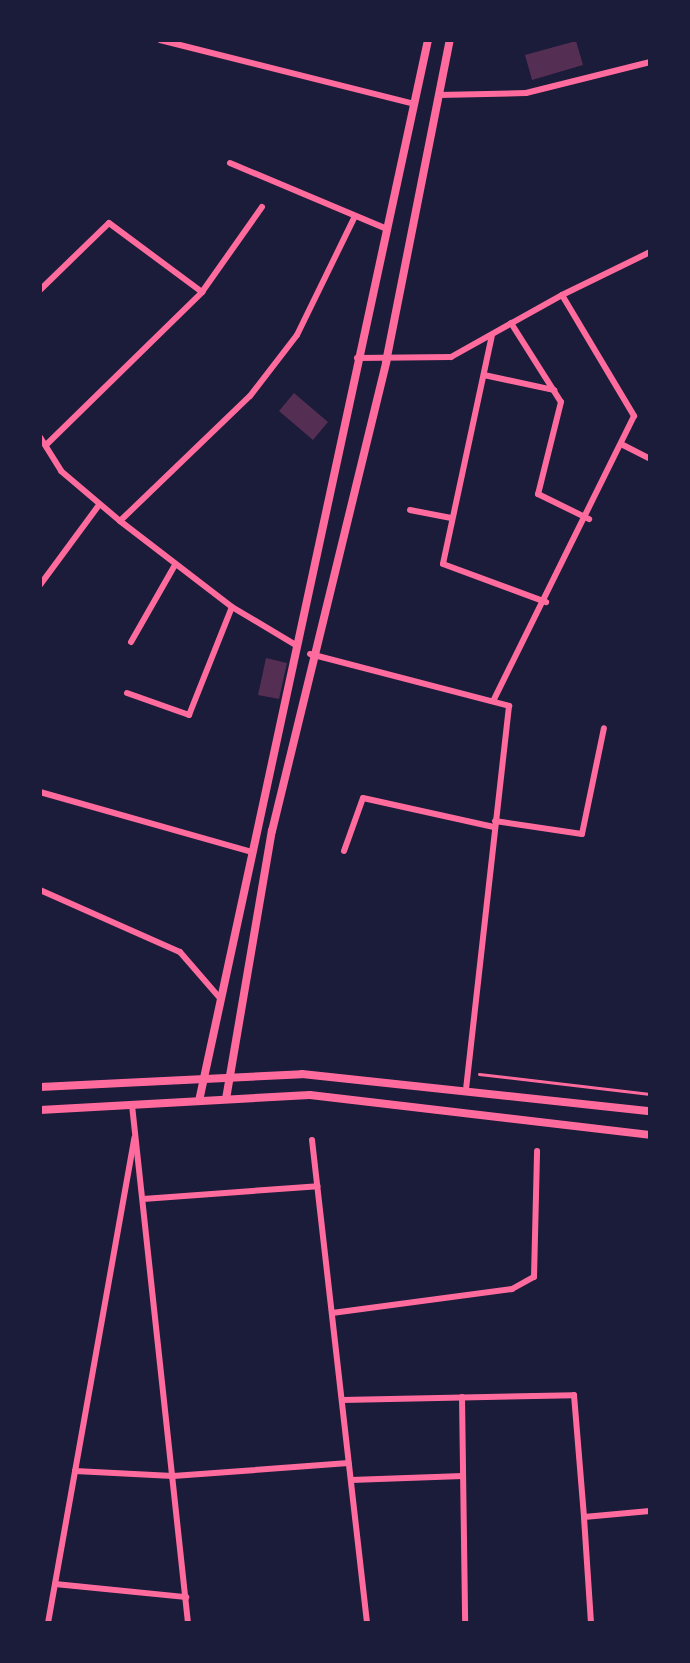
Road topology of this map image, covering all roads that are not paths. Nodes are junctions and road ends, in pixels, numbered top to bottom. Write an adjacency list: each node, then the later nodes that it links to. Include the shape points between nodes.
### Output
1 (160, 40): 6 (street)
2 (428, 40): 6 (street)
3 (450, 40): 5 (street)
4 (650, 62): 5 (street, via 526,93)
5 (439, 95): 18 (street)
6 (415, 104): 10 (street)
7 (230, 163): 9 (street)
8 (262, 207): 13 (street)
9 (355, 216): 10 (street); 29 (street, via 297,335 250,396)
10 (387, 229): 17 (street)
11 (650, 252): 14 (street)
12 (40, 290): 13 (street, via 109,223)
13 (202, 292): 22 (street)
14 (562, 295): 15 (street); 23 (street, via 634,416)
15 (511, 323): 16 (street); 20 (street)
16 (492, 335): 18 (street, via 451,357); 19 (street)
17 (357, 358): 18 (street); 35 (street)
18 (386, 362): 36 (street)
19 (484, 375): 20 (street); 27 (street)
20 (554, 390): 28 (street, via 561,402 538,494)
21 (40, 437): 22 (street)
22 (46, 445): 25 (street, via 61,471)
23 (623, 445): 24 (street); 28 (street)
24 (650, 459)
25 (99, 505): 29 (street); 31 (street)
26 (410, 510): 27 (street)
27 (451, 518): 32 (street, via 443,564)
28 (589, 519): 32 (street)
29 (120, 521): 30 (street)
30 (175, 565): 33 (street); 34 (street)
31 (40, 585)
32 (546, 602): 38 (street)
33 (232, 607): 35 (street); 37 (street, via 189,715)
34 (131, 642)
35 (294, 644): 42 (street)
36 (310, 654): 38 (street); 46 (street)
37 (127, 693)
38 (493, 701): 41 (street, via 509,706)
39 (604, 728): 41 (street, via 582,834)
40 (40, 792): 42 (street)
41 (494, 824): 43 (street, via 363,798); 49 (street)
42 (249, 851): 45 (street)
43 (344, 851)
44 (40, 890): 45 (street, via 180,952)
45 (219, 997): 47 (street)
46 (228, 1076): 47 (street); 49 (street, via 372,1077); 50 (street)
47 (202, 1078): 48 (street); 51 (street)
48 (40, 1087)
49 (466, 1087): 54 (street)
50 (226, 1099): 51 (street); 56 (street, via 361,1098)
51 (199, 1101): 52 (street)
52 (132, 1105): 53 (street); 55 (street)
53 (40, 1110)
54 (650, 1111)
55 (136, 1127): 60 (street); 65 (street)
56 (650, 1135)
57 (312, 1140): 59 (street)
58 (537, 1151): 61 (street, via 534,1277 512,1289)
59 (318, 1186): 60 (street); 61 (street)
60 (143, 1199): 66 (street)
61 (332, 1313): 63 (street)
62 (462, 1397): 63 (street); 67 (street); 70 (street, via 574,1395)
63 (342, 1400): 64 (street)
64 (349, 1463): 66 (street); 68 (street)
65 (75, 1471): 66 (street); 71 (street)
66 (173, 1476): 72 (street)
67 (463, 1476): 68 (street); 76 (street)
68 (351, 1480): 75 (street)
69 (650, 1511): 70 (street)
70 (584, 1517): 77 (street)
71 (55, 1584): 72 (street); 73 (street)
72 (186, 1597): 74 (street)
73 (48, 1623)
74 (188, 1623)
75 (367, 1623)
76 (465, 1623)
77 (591, 1623)

